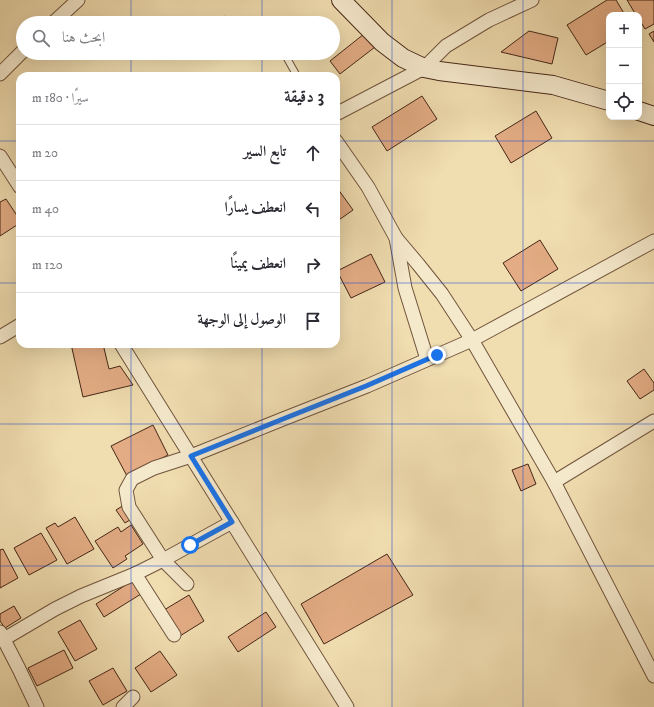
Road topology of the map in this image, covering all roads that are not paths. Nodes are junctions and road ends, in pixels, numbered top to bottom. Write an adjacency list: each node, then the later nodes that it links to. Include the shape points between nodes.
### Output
1 (78, 0): 4 (street)
2 (341, 0): 7 (street, via 382,42 403,58)
3 (532, 0): 7 (street, via 489,20 446,46)
4 (61, 16)
5 (16, 58): 9 (street)
6 (288, 60): 8 (lane)
7 (424, 68): 10 (street, via 553,85); 11 (street)
8 (295, 72)
9 (0, 74)
10 (606, 100)
11 (340, 112)
12 (642, 112): 13 (street)
13 (654, 116)
14 (340, 147): 17 (street, via 368,187)
15 (0, 156): 16 (street)
16 (16, 181)
17 (396, 238): 21 (street, via 442,294); 23 (street, via 405,288)
18 (654, 241): 21 (street)
19 (16, 328): 20 (street)
20 (0, 338)
21 (472, 340): 23 (street); 26 (street)
22 (124, 348): 25 (street)
23 (427, 360): 25 (street)
24 (654, 421): 26 (street)
25 (191, 456): 27 (street); 28 (street, via 154,468 132,479 126,490 129,507)
26 (554, 482): 33 (street)
27 (232, 522): 28 (street); 37 (street)
28 (163, 560): 29 (street); 30 (street)
29 (135, 574): 31 (street); 32 (street, via 81,596)
30 (187, 584)
31 (174, 634)
32 (2, 635): 35 (street)
33 (654, 676)
34 (133, 697): 36 (street)
35 (36, 707)
36 (123, 707)
37 (347, 707)

